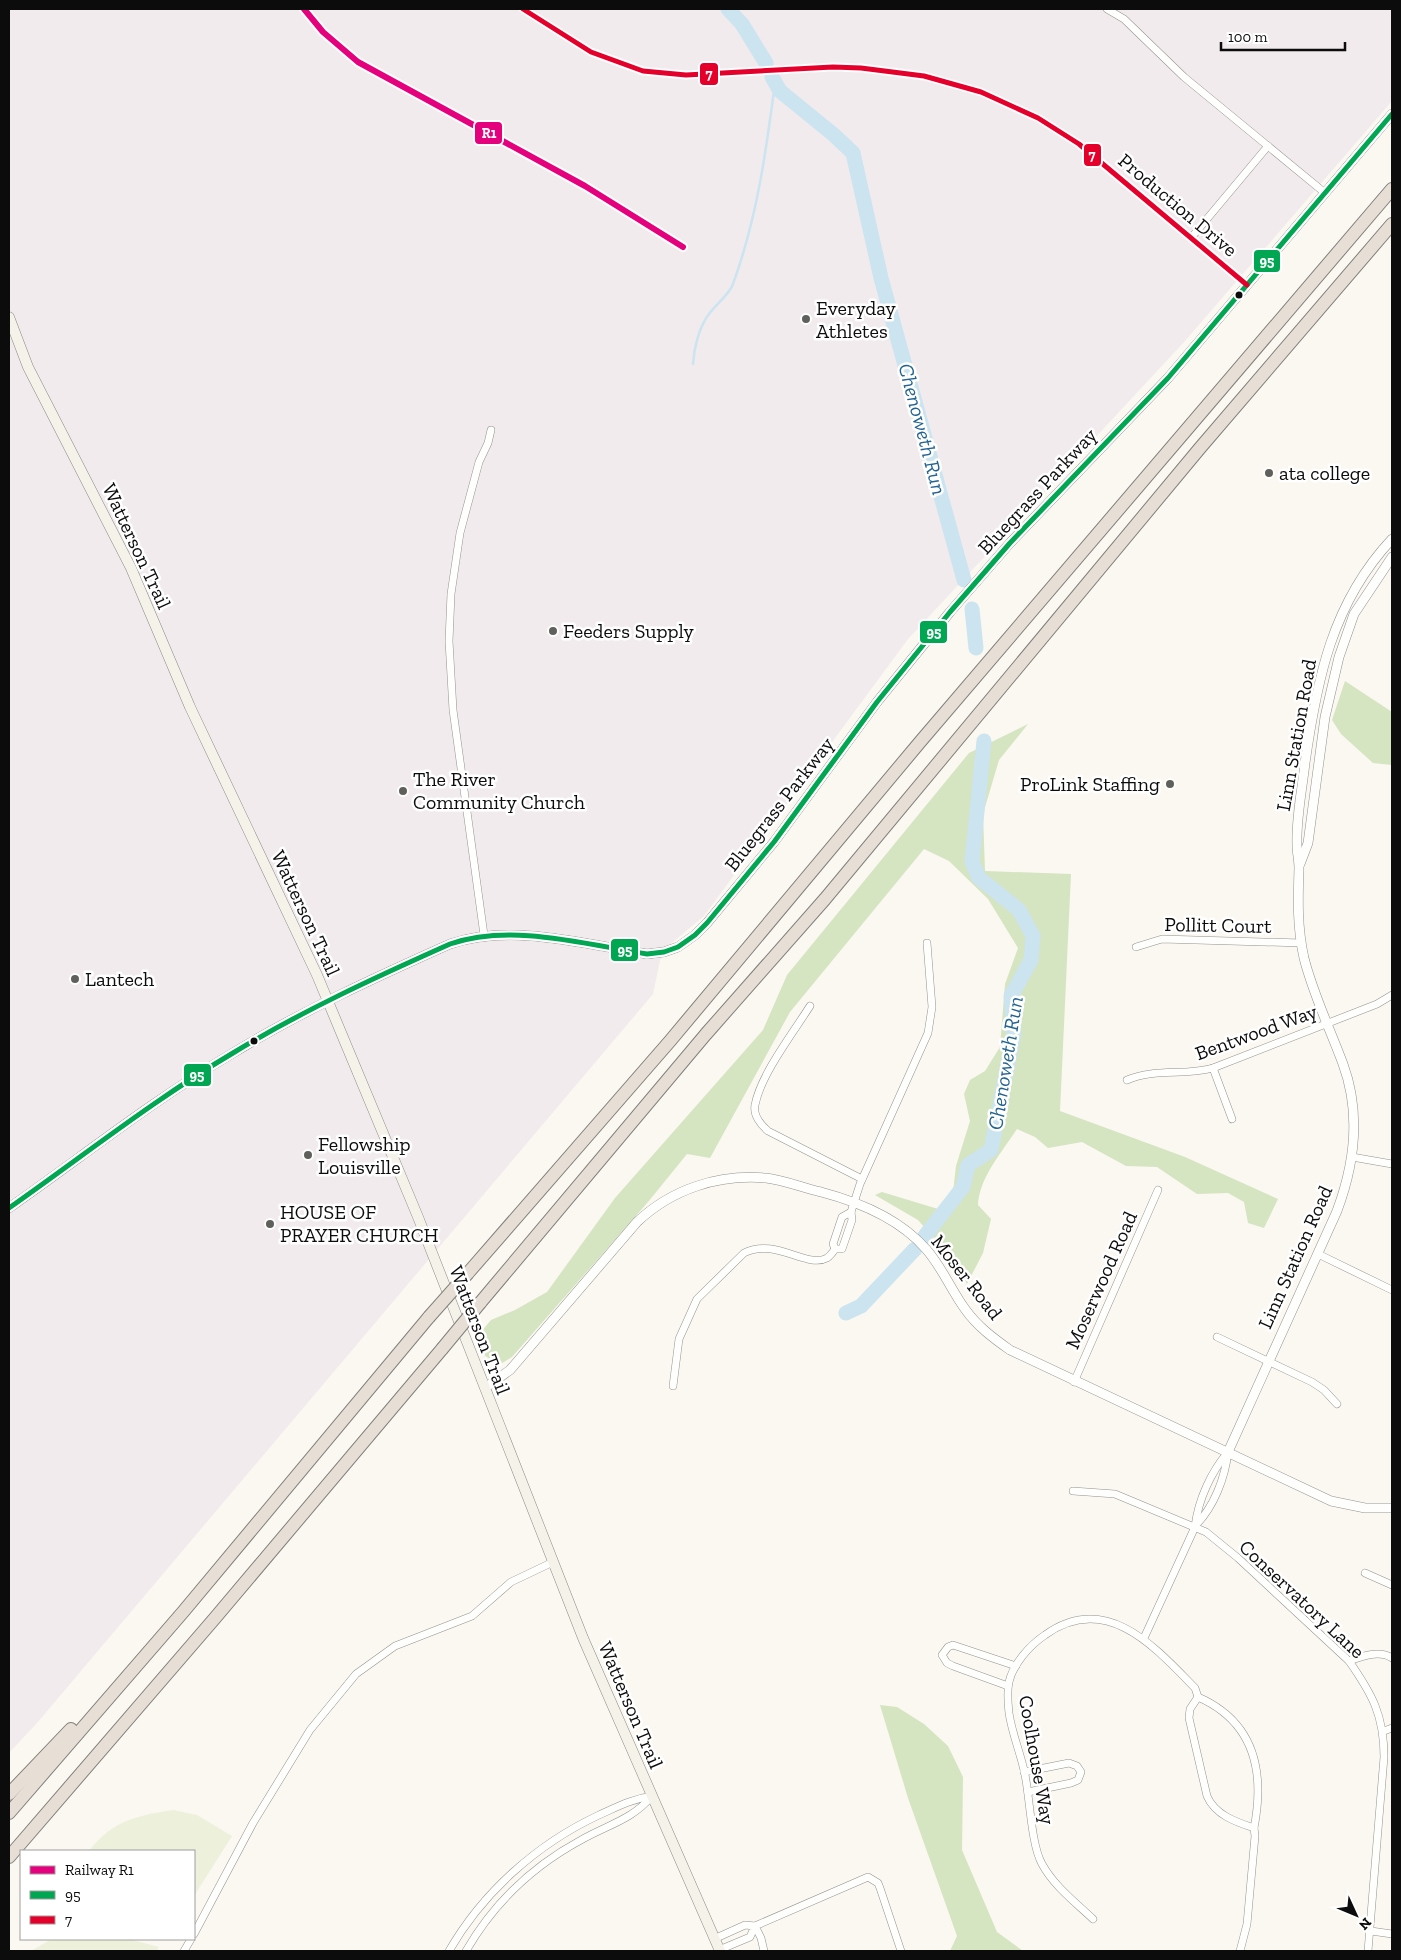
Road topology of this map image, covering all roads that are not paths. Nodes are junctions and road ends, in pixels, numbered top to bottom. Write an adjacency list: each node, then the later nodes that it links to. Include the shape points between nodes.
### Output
1 (523, 9): 8 (street, Production Drive, via 591,52 643,72 686,75 861,68 924,76 981,92 1038,118 1079,144)
2 (1107, 9): 4 (street, via 1124,19 1184,77)
3 (1392, 114): 6 (street, Bluegrass Parkway)
4 (1268, 146): 6 (street); 8 (street)
5 (1392, 189): 47 (highway, bridge, via 920,742 670,1041 429,1317)
6 (1325, 193): 9 (street, Bluegrass Parkway)
7 (1392, 224): 62 (highway, bridge, via 1200,448 825,900 706,1034 215,1618)
8 (1191, 238): 9 (street, Production Drive)
9 (1247, 285): 15 (street, Bluegrass Parkway, via 1168,378 1010,543 950,612 877,702 774,842 695,935 670,950 647,954 522,935)
10 (9, 317): 20 (main road, Watterson Trail, via 28,367 131,568 190,707)
11 (491, 430): 15 (street, via 460,533 451,594 449,641 453,710)
12 (1392, 538): 14 (street, Linn Station Road, via 1343,608 1327,653 1312,714 1301,792 1297,846)
13 (1392, 557): 14 (street, Linn Station Road, via 1354,614 1339,657 1324,716 1308,842)
14 (1299, 866): 17 (street, Linn Station Road, via 1297,895)
15 (484, 935): 20 (street, Bluegrass Parkway, via 450,944)
16 (927, 943): 28 (street, via 932,1007 928,1033)
17 (1302, 943): 18 (street, Pollitt Court, via 1162,939); 22 (street, Linn Station Road, via 1308,972)
18 (1136, 948)
19 (1392, 995): 22 (street, Bentwood Way)
20 (328, 1002): 31 (street, Bluegrass Parkway, via 231,1054); 38 (main road, Watterson Trail, via 415,1208)
21 (810, 1006): 28 (street, via 769,1071 755,1112 768,1131)
22 (1326, 1023): 23 (street, Bentwood Way); 26 (street, Linn Station Road, via 1350,1090 1355,1131)
23 (1213, 1068): 24 (street, Bentwood Way, via 1192,1073 1152,1073); 25 (street)
24 (1127, 1080)
25 (1232, 1119)
26 (1352, 1157): 27 (street); 32 (street, Linn Station Road, via 1340,1203)
27 (1392, 1164)
28 (862, 1179): 30 (street)
29 (1158, 1190): 36 (street, Moserwood Road)
30 (854, 1201): 36 (street, Moser Road, via 887,1219 926,1248 965,1309 993,1338); 37 (street, via 850,1212 842,1217 833,1244 835,1249 828,1258 814,1261 775,1248 754,1248 744,1253 697,1299 679,1339); 38 (street, Moser Road, via 767,1178 712,1181 675,1195 655,1206 637,1222 510,1370)
31 (9, 1208)
32 (1318, 1254): 33 (street); 35 (street, Linn Station Road)
33 (1392, 1290)
34 (1217, 1338): 35 (street)
35 (1268, 1361): 39 (street, via 1319,1386); 40 (street, Linn Station Road)
36 (1074, 1382): 40 (street, Moser Road)
37 (673, 1386)
38 (485, 1388): 44 (main road, Watterson Trail)
39 (1337, 1404)
40 (1228, 1452): 42 (street, Moser Road, via 1331,1501 1365,1508); 43 (street, Linn Station Road, via 1226,1470 1205,1516)
41 (1073, 1491): 43 (street, Conservatory Lane, via 1115,1494)
42 (1392, 1508)
43 (1195, 1527): 48 (street, Linn Station Road); 50 (street, Conservatory Lane, via 1238,1558)
44 (553, 1562): 59 (main road, Watterson Trail); 66 (street, via 511,1582 472,1616 395,1646 356,1674 310,1730 253,1823)
45 (1365, 1573): 46 (street)
46 (1392, 1585)
47 (183, 1612): 58 (highway); 60 (highway)
48 (1144, 1638): 51 (street, Coolhouse Way, via 1110,1622 1082,1620 1053,1628); 53 (street, Coolhouse Way, via 1195,1688)
49 (1392, 1658): 50 (street, via 1375,1654)
50 (1349, 1660): 55 (street, Conservatory Lane, via 1381,1716)
51 (1016, 1666): 52 (street, Coolhouse Way); 52 (street, via 953,1645 942,1654 952,1666)
52 (1008, 1686): 56 (street, Coolhouse Way, via 1009,1713)
53 (1198, 1697): 61 (street, Coolhouse Way, via 1216,1706 1230,1720 1253,1755 1260,1787); 61 (street, via 1190,1709 1190,1718 1206,1796 1224,1816)
54 (1392, 1728): 55 (street)
55 (1384, 1731): 65 (street, Conservatory Lane)
56 (1024, 1772): 57 (street, Coolhouse Way); 57 (street, via 1069,1763 1081,1772 1078,1780 1071,1783)
57 (1028, 1792): 63 (street, Coolhouse Way, via 1041,1862 1051,1878)
58 (9, 1794)
59 (652, 1796): 68 (main road, Watterson Trail); 71 (street, via 633,1799 577,1826 543,1847 487,1899); 72 (street, via 638,1812 581,1839 530,1875 485,1920)
60 (9, 1812)
61 (1254, 1828): 76 (street, Coolhouse Way, via 1247,1924)
62 (9, 1857)
63 (1094, 1919)
64 (755, 1926): 68 (street, via 745,1926); 73 (street, via 750,1937); 74 (street); 75 (street, via 868,1877 878,1883)
65 (1371, 1931): 67 (street); 77 (street, Conservatory Lane)
66 (195, 1932)
67 (1392, 1934)
68 (714, 1939): 73 (main road, Watterson Trail)
69 (190, 1940): 70 (street)
70 (184, 1951)
71 (449, 1951)
72 (466, 1951)
73 (719, 1951)
74 (764, 1951)
75 (901, 1951)
76 (1240, 1951)
77 (1368, 1951)

